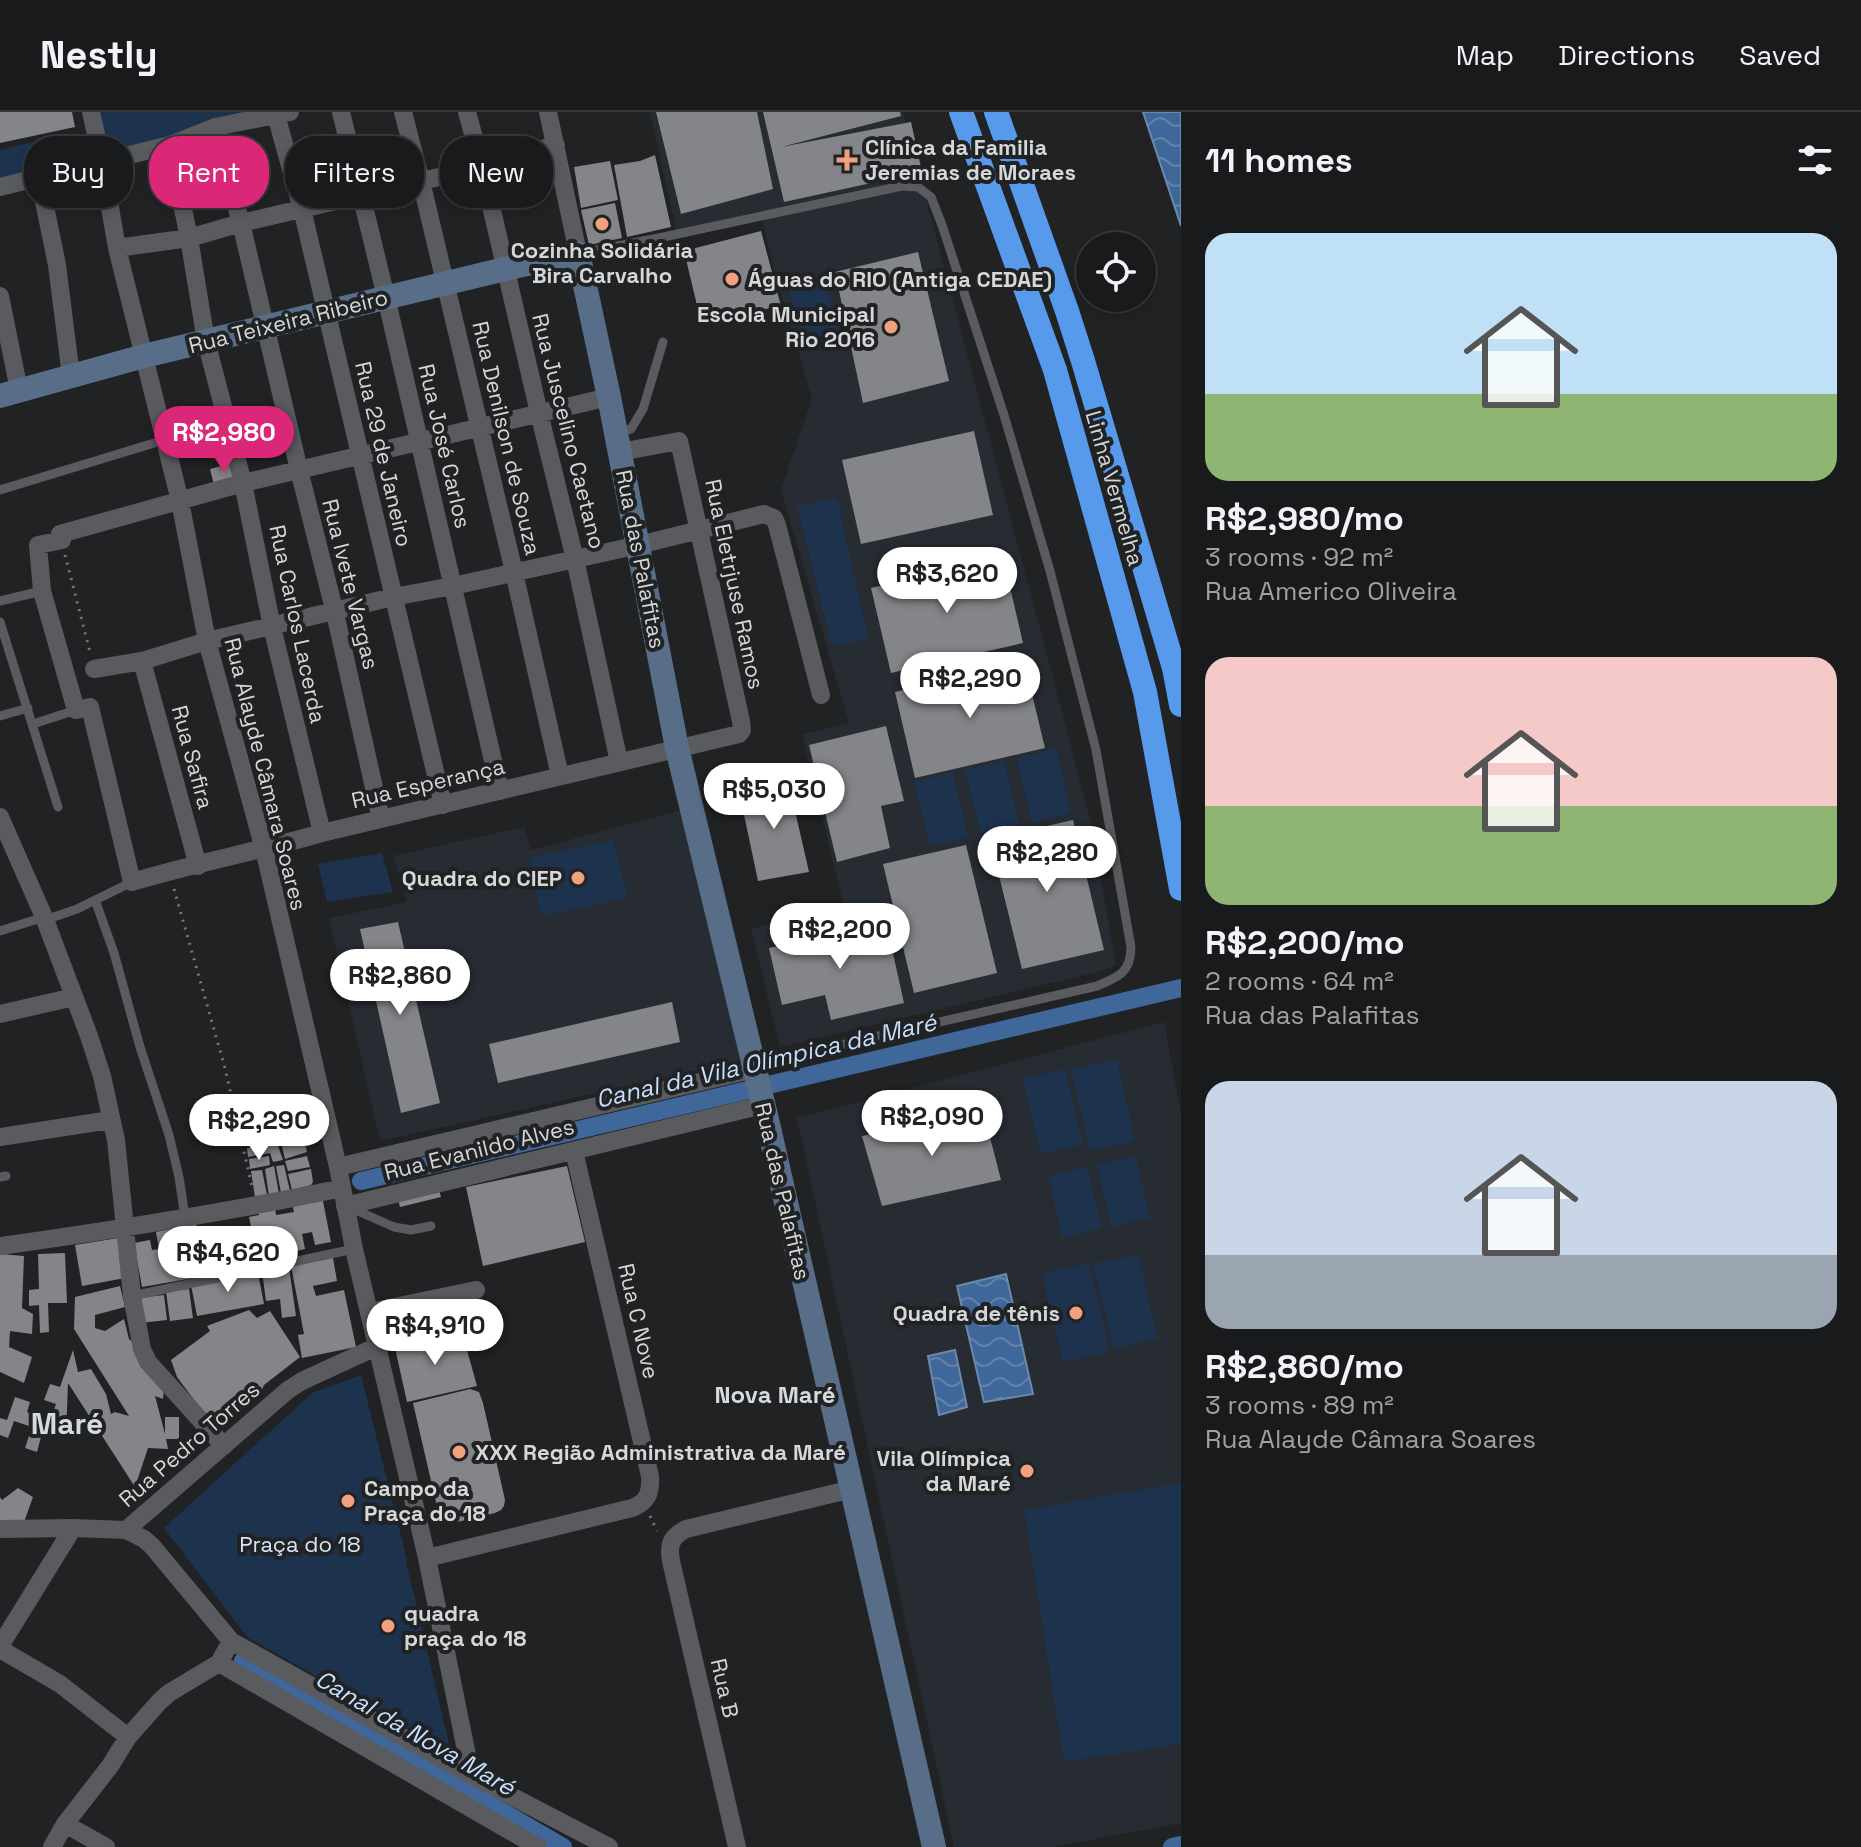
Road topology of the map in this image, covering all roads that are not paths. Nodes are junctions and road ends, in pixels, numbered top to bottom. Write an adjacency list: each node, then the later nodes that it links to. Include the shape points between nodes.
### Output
1 (91, 112): 10 (street, Rua Alayde Câmara Soares)
2 (341, 112): 12 (street, Rua José Carlos)
3 (403, 112): 13 (street, Rua Denilson de Souza)
4 (467, 112): 14 (street, Rua Juscelino Caetano)
5 (548, 112): 15 (street, Rua das Palafitas)
6 (961, 112): 86 (highway, Linha Vermelha, via 1055,370 1145,692)
7 (996, 112): 68 (highway, Linha Vermelha, via 1079,348)
8 (283, 114): 9 (street); 26 (street, Rua 29 de Janeiro)
9 (215, 127): 11 (street); 27 (street, Rua Ivete Vargas)
10 (96, 136)
11 (192, 136)
12 (347, 136)
13 (409, 136)
14 (474, 136)
15 (556, 145): 16 (street); 30 (street, Rua das Palafitas)
16 (553, 146)
17 (24, 181): 18 (street)
18 (0, 187)
19 (424, 193): 32 (street, Rua Denilson de Souza)
20 (45, 208): 40 (street)
21 (110, 208): 29 (street, Rua Alayde Câmara Soares)
22 (183, 208): 28 (street, Rua Carlos Lacerda)
23 (306, 208): 26 (street)
24 (365, 208): 34 (street, Rua José Carlos)
25 (491, 208): 31 (street, Rua Juscelino Caetano)
26 (302, 209): 27 (street); 35 (street, Rua 29 de Janeiro)
27 (241, 223): 28 (street); 36 (street, Rua Ivete Vargas)
28 (189, 238): 29 (street); 37 (street, Rua Carlos Lacerda)
29 (117, 248): 39 (street, Rua Alayde Câmara Soares)
30 (578, 253): 31 (street, Rua Teixeira Ribeiro); 42 (street, Rua das Palafitas); 92 (lane, via 902,186 928,193 1004,415 1096,750 1131,947 1123,973 1097,986 852,1042)
31 (505, 269): 32 (street, Rua Teixeira Ribeiro); 43 (street, Rua Juscelino Caetano)
32 (446, 283): 34 (street, Rua Teixeira Ribeiro); 44 (street, Rua Denilson de Souza)
33 (0, 296): 41 (street)
34 (386, 297): 35 (street, Rua Teixeira Ribeiro); 46 (street, Rua José Carlos)
35 (326, 312): 36 (street, Rua Teixeira Ribeiro); 48 (street, Rua 29 de Janeiro)
36 (265, 326): 37 (street, Rua Teixeira Ribeiro); 49 (street, Rua Ivete Vargas)
37 (206, 341): 39 (street, Rua Teixeira Ribeiro); 50 (street, Rua Carlos Lacerda)
38 (663, 342): 47 (lane, via 643,409)
39 (144, 356): 40 (street, Rua Teixeira Ribeiro); 45 (street, Rua Alayde Câmara Soares)
40 (71, 376): 41 (street, Rua Teixeira Ribeiro)
41 (10, 393)
42 (609, 397): 43 (street); 47 (street, Rua das Palafitas)
43 (539, 413): 44 (street); 55 (street, Rua Juscelino Caetano)
44 (479, 428): 46 (street); 56 (street, Rua Denilson de Souza)
45 (164, 440): 51 (lane); 52 (street, Rua Alayde Câmara Soares)
46 (419, 442): 48 (street); 57 (street, Rua José Carlos)
47 (618, 442): 53 (street, Rua Eletrjuse Ramos, via 679,441); 54 (street, Rua das Palafitas)
48 (359, 456): 49 (street); 59 (street, Rua 29 de Janeiro)
49 (299, 470): 50 (street); 61 (street, Rua Ivete Vargas)
50 (243, 483): 52 (street); 63 (street, Rua Carlos Lacerda)
51 (0, 490)
52 (180, 501): 58 (street, via 38,545); 64 (street, Rua Alayde Câmara Soares)
53 (699, 531): 54 (street); 67 (street, via 770,515 777,525); 73 (street, Rua Eletrjuse Ramos, via 741,721)
54 (639, 545): 55 (street); 74 (street, Rua das Palafitas)
55 (575, 559): 56 (street); 75 (street, Rua Juscelino Caetano)
56 (514, 572): 57 (street); 76 (street, Rua Denilson de Souza)
57 (453, 586): 59 (street); 77 (street, Rua José Carlos)
58 (42, 591): 60 (lane); 70 (street)
59 (393, 597): 61 (street); 78 (street, Rua 29 de Janeiro)
60 (0, 601)
61 (335, 613): 63 (street); 81 (street, Rua Ivete Vargas)
62 (0, 622): 69 (lane)
63 (272, 627): 64 (street); 82 (street, Rua Carlos Lacerda)
64 (207, 641): 65 (street); 83 (street, Rua Alayde Câmara Soares)
65 (142, 661): 66 (street); 84 (street, Rua Safira)
66 (94, 669)
67 (821, 695)
68 (1181, 705)
69 (28, 708): 71 (lane); 72 (lane)
70 (76, 710): 72 (lane); 85 (street, via 90,707)
71 (0, 716)
72 (33, 724): 79 (lane)
73 (736, 735): 74 (street, Rua Esperança)
74 (677, 748): 75 (street, Rua Esperança); 92 (street, Rua das Palafitas)
75 (619, 762): 76 (street, Rua Esperança)
76 (560, 776): 77 (street, Rua Esperança)
77 (500, 791): 78 (street, Rua Esperança)
78 (443, 805): 81 (street, Rua Esperança)
79 (58, 807)
80 (0, 818): 88 (street)
81 (381, 819): 82 (street, Rua Esperança)
82 (322, 833): 83 (street, Rua Esperança)
83 (264, 849): 84 (street, Rua Esperança); 96 (street, Rua Alayde Câmara Soares)
84 (198, 866): 85 (street, Rua Esperança)
85 (132, 882): 87 (lane)
86 (1181, 889)
87 (95, 900): 88 (lane); 98 (lane, via 169,1135)
88 (45, 918): 89 (lane); 90 (street)
89 (0, 931)
90 (74, 997): 91 (street); 93 (street, via 102,1076)
91 (0, 1014)
92 (759, 1086): 95 (street, Rua Evanildo Alves); 96 (street, Rua Evanildo Alves); 108 (street, Rua das Palafitas)
93 (110, 1120): 94 (street); 100 (street)
94 (0, 1137)
95 (574, 1151): 97 (street, Rua Evanildo Alves); 112 (street, Rua C Nove, via 650,1491 632,1508)
96 (338, 1167): 97 (street, Rua Alayde Câmara Soares)
97 (344, 1197): 98 (street, Rua Evanildo Alves); 99 (lane, via 394,1227); 102 (street, Rua Alayde Câmara Soares)
98 (185, 1217): 100 (street, Rua Evanildo Alves)
99 (431, 1226)
100 (124, 1228): 101 (street, Rua Evanildo Alves); 104 (street)
101 (0, 1246)
102 (354, 1249): 104 (lane); 105 (street, Rua Alayde Câmara Soares)
103 (476, 1290): 105 (street)
104 (132, 1296): 107 (street, via 148,1362)
105 (370, 1312): 106 (street, Rua Alayde Câmara Soares)
106 (378, 1346): 107 (street, Rua Pedro Torres, via 288,1390); 112 (street, Rua Alayde Câmara Soares)
107 (224, 1446): 111 (street, Rua Pedro Torres)
108 (852, 1489): 123 (street, Rua B, via 686,1529 669,1548); 124 (street, Rua das Palafitas)
109 (73, 1528): 110 (street); 111 (street); 114 (street)
110 (0, 1529)
111 (126, 1530): 113 (street, Rua Pedro Torres, via 152,1546)
112 (427, 1558): 117 (street, Rua Alayde Câmara Soares)
113 (231, 1641): 115 (street); 117 (street)
114 (0, 1647): 116 (street, via 60,1684)
115 (219, 1663): 116 (street, via 169,1693); 121 (street)
116 (128, 1737): 118 (street)
117 (471, 1775): 122 (street)
118 (65, 1824): 119 (street); 120 (street)
119 (52, 1847)
120 (106, 1847)
121 (538, 1847)
122 (609, 1847)
123 (737, 1847)
124 (934, 1847)

